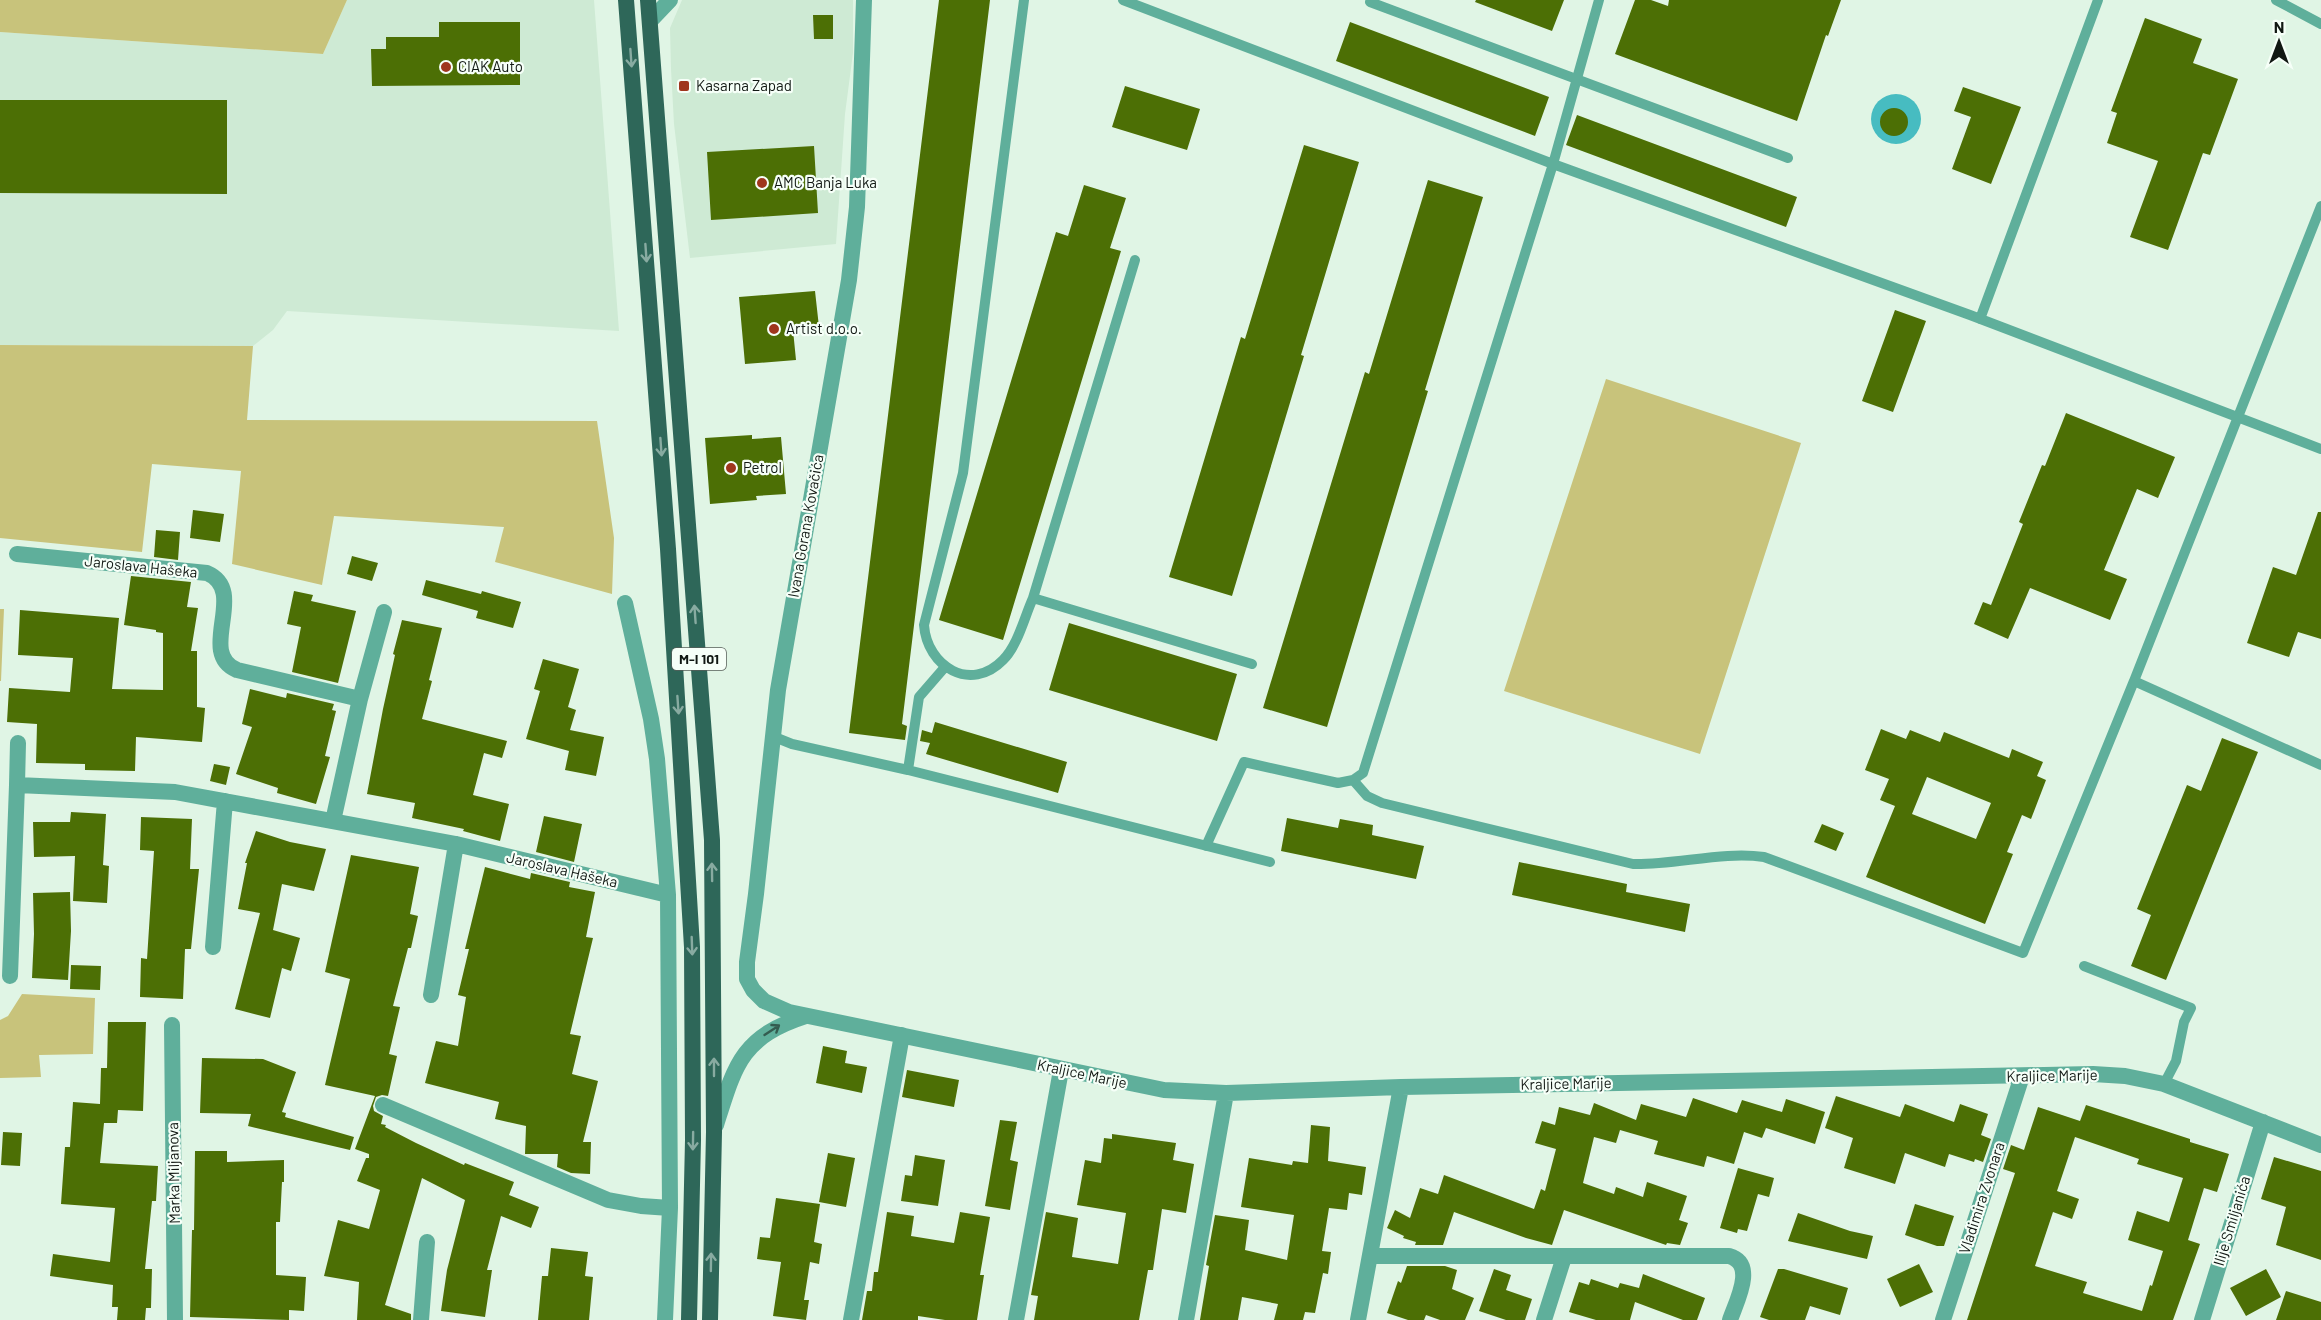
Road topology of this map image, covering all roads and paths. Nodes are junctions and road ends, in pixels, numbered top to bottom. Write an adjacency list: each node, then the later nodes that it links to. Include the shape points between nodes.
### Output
1 (626, 0): 64 (main road, M-I 101, one-way to 64, via 667,537 692,947)
2 (648, 0): 11 (main road, M-I 101)
3 (670, 0): 11 (street)
4 (864, 0): 29 (street, Ivana Gorana Kovačića, via 857,207 849,280)
5 (1024, 0): 26 (lane, via 963,473 924,626 929,649)
6 (1123, 0): 15 (lane)
7 (1599, 0): 13 (lane)
8 (2098, 0): 18 (lane)
9 (2276, 0): 12 (lane)
10 (1370, 2): 13 (lane)
11 (650, 21): 55 (main road, M-I 101, one-way to 11, via 712,840)
12 (2321, 24)
13 (1577, 80): 14 (lane); 15 (lane)
14 (1788, 158)
15 (1553, 164): 18 (lane); 33 (lane, via 1363,773)
16 (2321, 206): 19 (lane)
17 (1135, 260): 22 (lane)
18 (1980, 319): 19 (lane)
19 (2237, 417): 20 (lane); 27 (lane)
20 (2321, 449)
21 (16, 554): 28 (street, Jaroslava Hašeka, via 207,573 217,578 224,590 221,650 226,663 237,670)
22 (1033, 598): 25 (lane); 26 (lane, via 1012,648 1001,662 980,674)
23 (625, 603): 40 (street, via 657,759)
24 (384, 612): 28 (street)
25 (1252, 664)
26 (945, 667): 32 (lane, via 919,696)
27 (2134, 681): 31 (lane); 33 (lane, via 2023,953 1764,857 1633,864 1382,803 1367,796)
28 (360, 699): 36 (street)
29 (772, 736): 32 (lane); 45 (street, Ivana Gorana Kovačića, via 747,979 764,1001)
30 (18, 743): 34 (street)
31 (2321, 765)
32 (908, 770): 38 (lane)
33 (1353, 780): 38 (lane, via 1338,783 1244,762)
34 (17, 785): 35 (street, Jaroslava Hašeka, via 175,792); 43 (street)
35 (225, 801): 36 (street, Jaroslava Hašeka); 41 (street)
36 (333, 821): 37 (street, Jaroslava Hašeka)
37 (456, 844): 40 (street, Jaroslava Hašeka); 44 (street)
38 (1206, 846): 39 (lane)
39 (1270, 862)
40 (668, 895): 57 (street)
41 (213, 946)
42 (2084, 966): 50 (lane, via 2191,1008 2176,1061)
43 (10, 976)
44 (431, 994)
45 (807, 1016): 47 (street, Kraljice Marije); 55 (street, one-way to 45, via 730,1080 745,1054 778,1025)
46 (172, 1025): 61 (street, Marka Miljanova)
47 (902, 1035): 48 (street, Kraljice Marije); 66 (street)
48 (1061, 1070): 52 (street, Kraljice Marije, via 1144,1088); 67 (street)
49 (2022, 1076): 50 (street, Kraljice Marije, via 2093,1074); 51 (street, Kraljice Marije); 72 (street, Vladimira Zvonara)
50 (2164, 1084): 54 (street, Kraljice Marije)
51 (1401, 1087): 52 (street, Kraljice Marije); 59 (street)
52 (1226, 1093): 68 (street)
53 (383, 1105): 57 (street, via 608,1200)
54 (2263, 1122): 56 (street, Kraljice Marije); 73 (street, Ilije Smiljanića)
55 (714, 1132): 65 (main road, M-I 101, one-way to 55)
56 (2321, 1145)
57 (670, 1208): 63 (street)
58 (427, 1242): 62 (street)
59 (1371, 1256): 60 (street); 69 (street)
60 (1564, 1257): 70 (street); 71 (street, via 1736,1258 1744,1277)
61 (175, 1320)
62 (421, 1320)
63 (665, 1320)
64 (688, 1320)
65 (710, 1320)
66 (851, 1320)
67 (1016, 1320)
68 (1186, 1320)
69 (1358, 1320)
70 (1544, 1320)
71 (1730, 1320)
72 (1943, 1320)
73 (2202, 1320)

